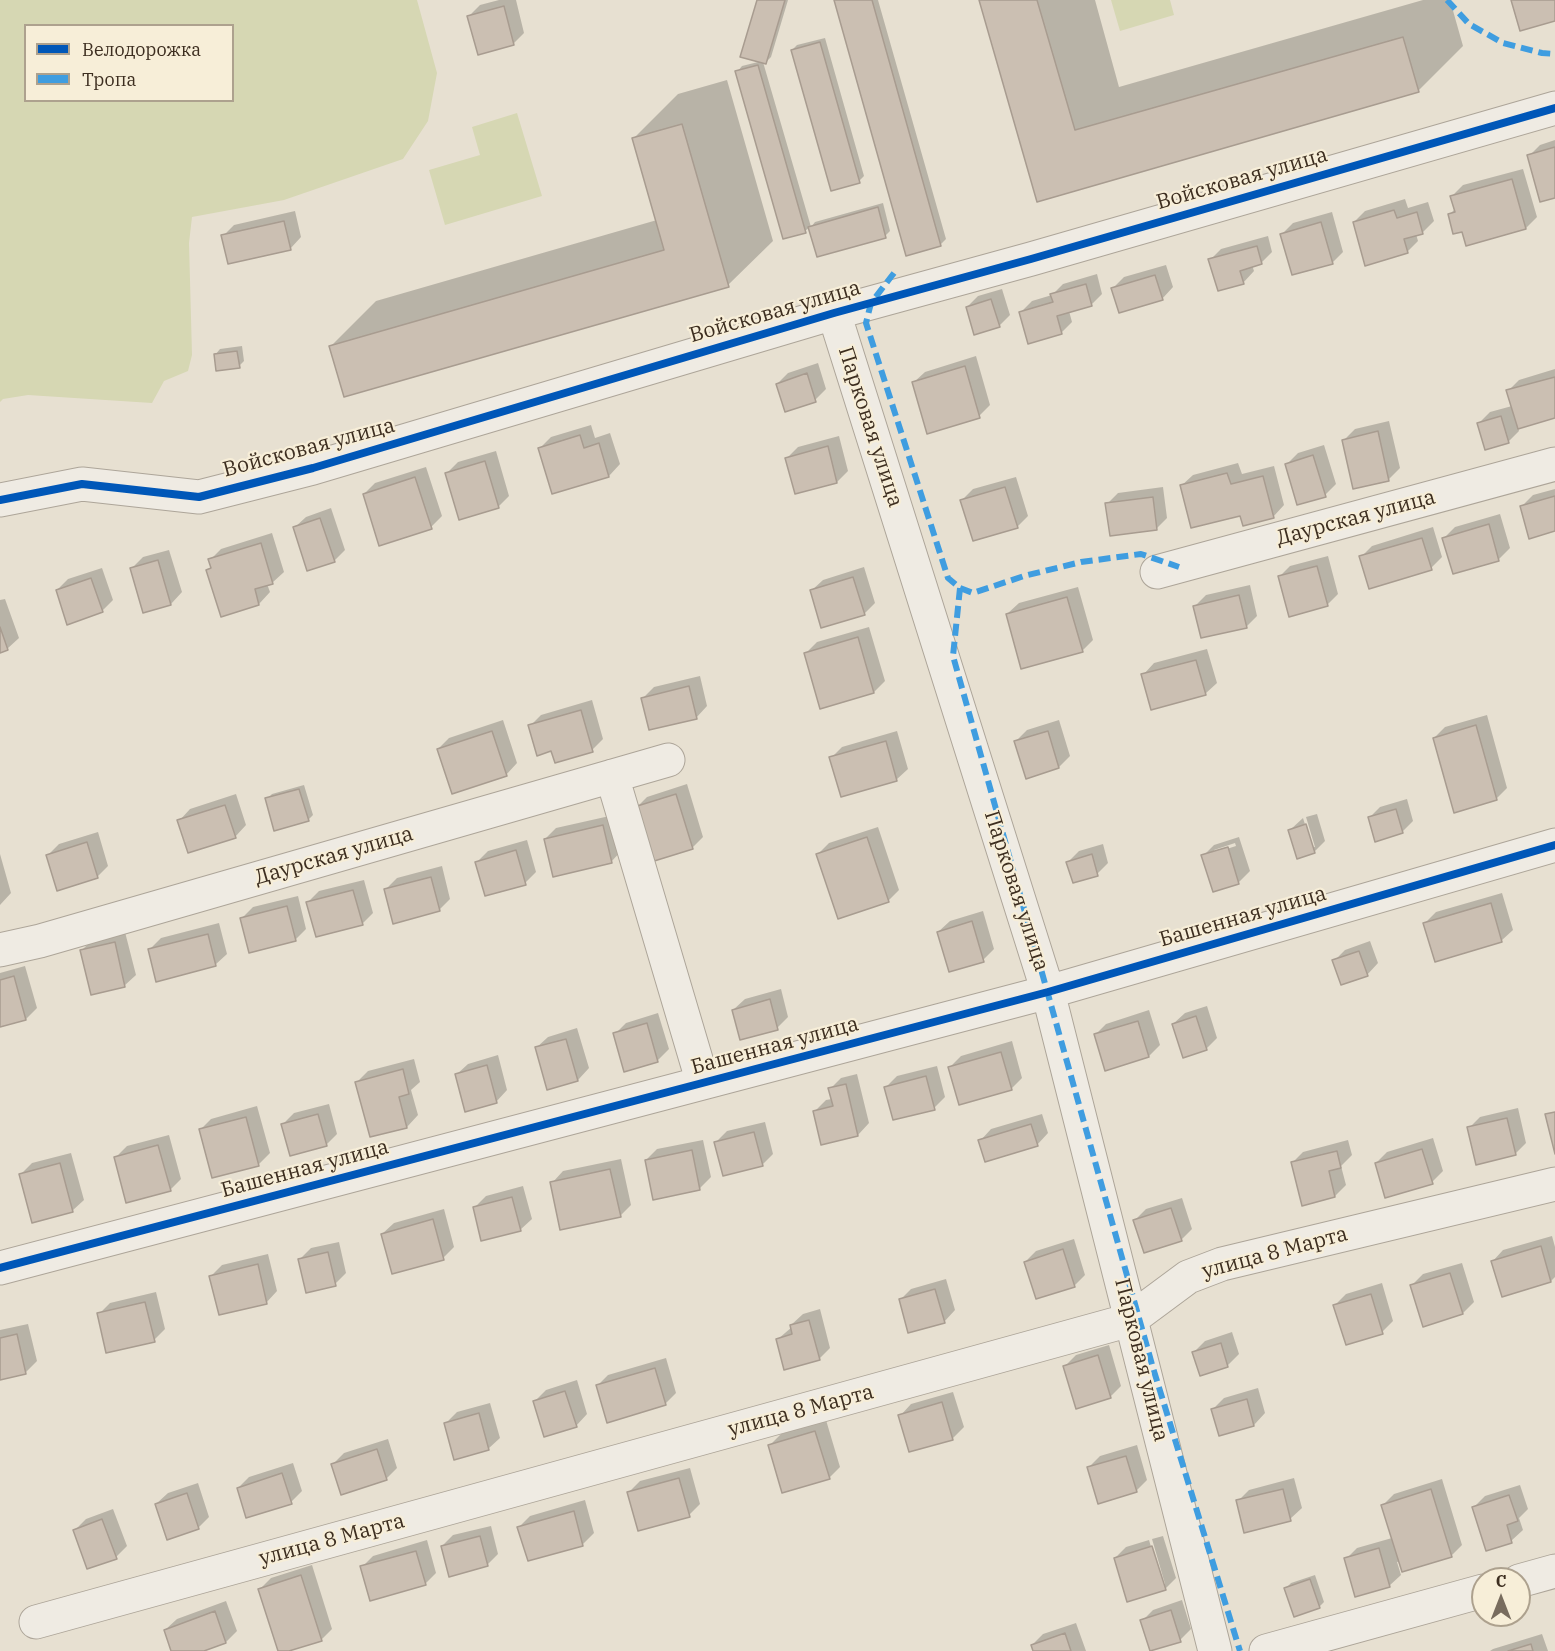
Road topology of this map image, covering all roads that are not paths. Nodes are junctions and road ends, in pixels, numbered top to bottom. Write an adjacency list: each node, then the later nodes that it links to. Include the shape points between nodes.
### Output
1 (1555, 108): 2 (street, Войсковая улица)
2 (834, 313): 4 (street, Войсковая улица, via 313,468 199,497 82,483); 10 (street, Парковая улица)
3 (1555, 464): 5 (street, Даурская улица)
4 (0, 500)
5 (1157, 573)
6 (668, 760): 7 (street, Даурская улица)
7 (612, 776): 9 (street, Даурская улица); 11 (street)
8 (1555, 845): 10 (street, Башенная улица)
9 (0, 950)
10 (1048, 992): 11 (street, Башенная улица); 14 (street, Парковая улица)
11 (704, 1083): 13 (street, Башенная улица)
12 (1555, 1184): 14 (street, улица 8 Марта, via 1222,1264 1188,1277)
13 (0, 1268)
14 (1130, 1320): 18 (street, улица 8 Марта); 19 (street, Парковая улица)
15 (1555, 1571): 16 (street)
16 (1531, 1578)
17 (1471, 1594): 20 (street)
18 (36, 1622)
19 (1215, 1651)
20 (1266, 1651)

